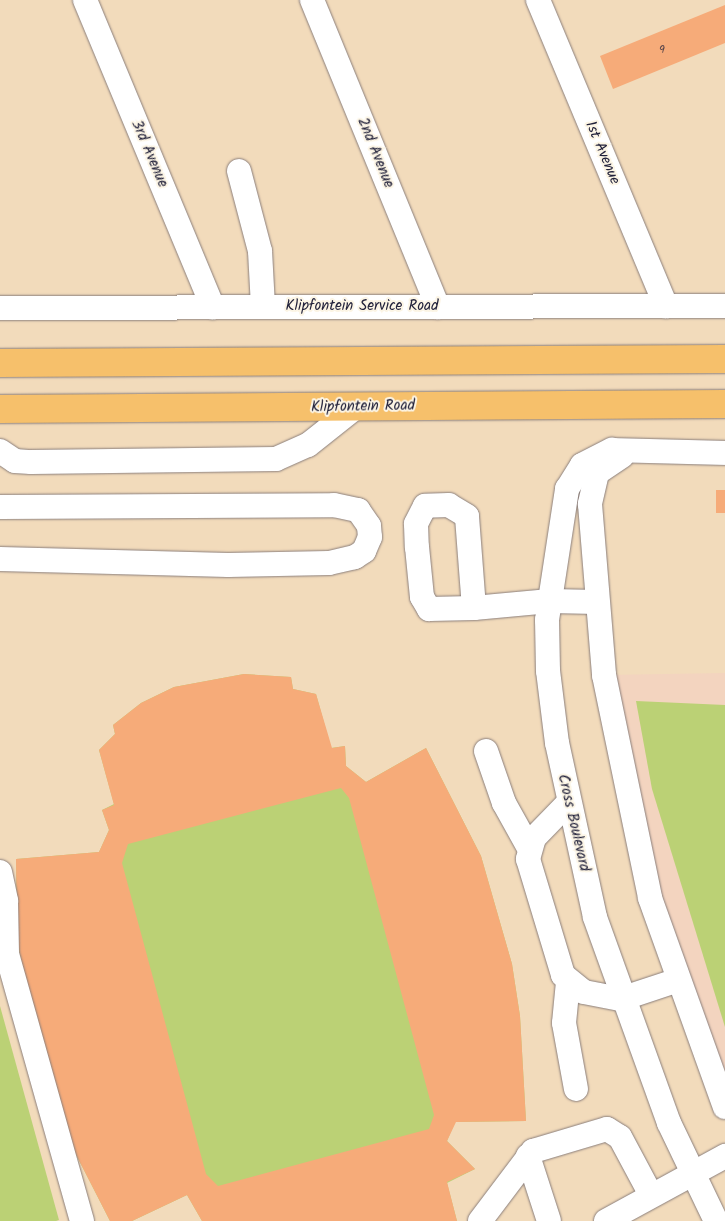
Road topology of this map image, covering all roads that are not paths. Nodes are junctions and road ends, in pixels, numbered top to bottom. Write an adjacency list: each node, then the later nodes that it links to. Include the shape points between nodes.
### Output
1 (85, 0): 8 (street, 3rd Avenue)
2 (312, 0): 5 (street, 2nd Avenue)
3 (538, 0): 6 (street, 1st Avenue)
4 (239, 171): 9 (street, via 260,251)
5 (438, 306): 6 (street, Klipfontein Service Road); 9 (street, Klipfontein Service Road)
6 (666, 306): 7 (street, Klipfontein Service Road)
7 (725, 306)
8 (213, 307): 9 (street, Klipfontein Service Road); 10 (street, Klipfontein Service Road)
9 (263, 307)
10 (0, 308)
11 (725, 359): 12 (main road)
12 (0, 363)
13 (725, 404): 14 (main road, Klipfontein Road)
14 (356, 407): 15 (main road, Klipfontein Road); 16 (street, via 308,445 276,459 31,462 15,461)
15 (0, 409)
16 (0, 451)
17 (635, 453): 18 (street, Cross Boulevard); 21 (street, Cross Boulevard, via 602,453 573,476); 22 (street, Cross Boulevard, via 605,464 592,489)
18 (725, 453)
19 (0, 506): 20 (street, via 334,505 358,510 369,526 370,537 364,551 355,557 329,563 228,565)
20 (0, 559)
21 (550, 601): 22 (street); 23 (street); 25 (street, Cross Boulevard, via 548,671)
22 (597, 602): 28 (street, Cross Boulevard, via 604,675 636,842)
23 (474, 608)
24 (486, 751): 26 (street, via 504,802)
25 (567, 804): 26 (street); 30 (street, Cross Boulevard)
26 (529, 848): 29 (street, via 531,874 553,951)
27 (0, 872): 37 (street, via 6,901 7,954)
28 (678, 980): 30 (street); 32 (street, Cross Boulevard)
29 (568, 982): 30 (street, via 584,992); 31 (street, via 564,1023)
30 (621, 999): 35 (street, Cross Boulevard)
31 (576, 1089)
32 (725, 1107)
33 (528, 1156): 36 (street, via 546,1145 612,1130); 38 (street); 39 (street)
34 (725, 1156): 35 (street)
35 (692, 1173): 36 (street); 41 (street, Cross Boulevard)
36 (651, 1195): 40 (street)
37 (82, 1221)
38 (480, 1221)
39 (549, 1221)
40 (606, 1221)
41 (716, 1221)

